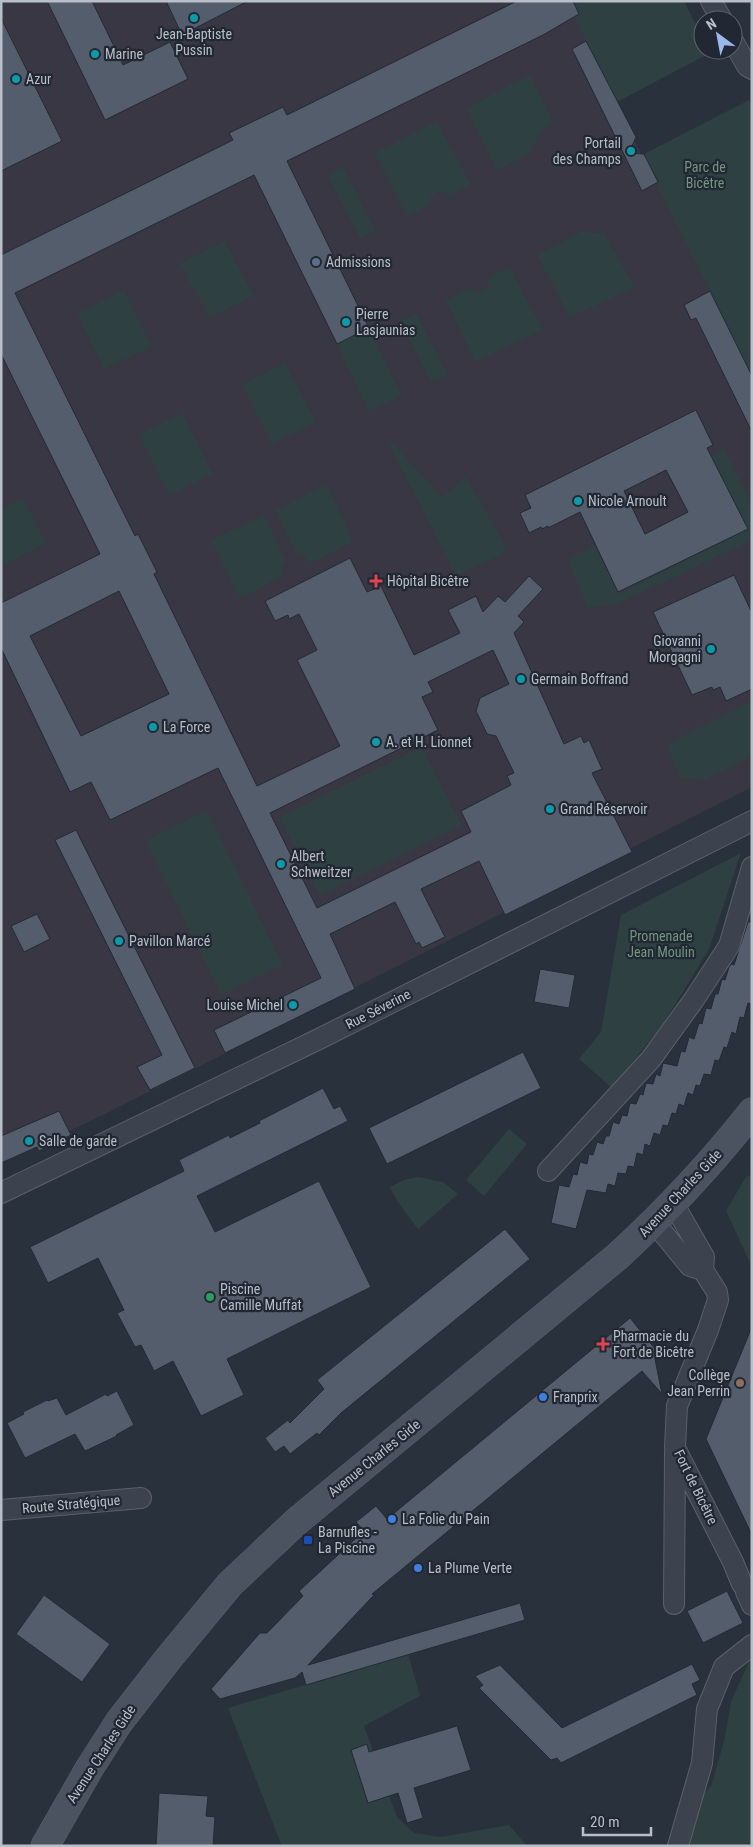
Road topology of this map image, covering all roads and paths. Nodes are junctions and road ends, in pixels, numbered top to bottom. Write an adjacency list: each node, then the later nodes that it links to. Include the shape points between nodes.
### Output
1 (743, 59): 2 (street)
2 (752, 69)
3 (752, 821): 7 (street, Rue Séverine, via 321,1038)
4 (752, 867): 6 (street, via 729,946 693,1001 651,1059)
5 (752, 1112): 8 (main road, Avenue Charles Gide)
6 (548, 1171)
7 (1, 1193)
8 (664, 1213): 9 (street, via 704,1257); 9 (street, via 690,1266); 16 (main road, Avenue Charles Gide, via 549,1315 296,1522 230,1584 119,1722)
9 (703, 1270): 10 (street, Fort de Bicêtre, via 718,1292 718,1300 677,1406)
10 (676, 1448): 13 (street, Fort de Bicêtre); 14 (street)
11 (141, 1498): 12 (street, Route Stratégique)
12 (1, 1510)
13 (746, 1594)
14 (674, 1604)
15 (752, 1645): 17 (street, via 724,1667 707,1709 702,1763)
16 (45, 1846)
17 (678, 1846)

